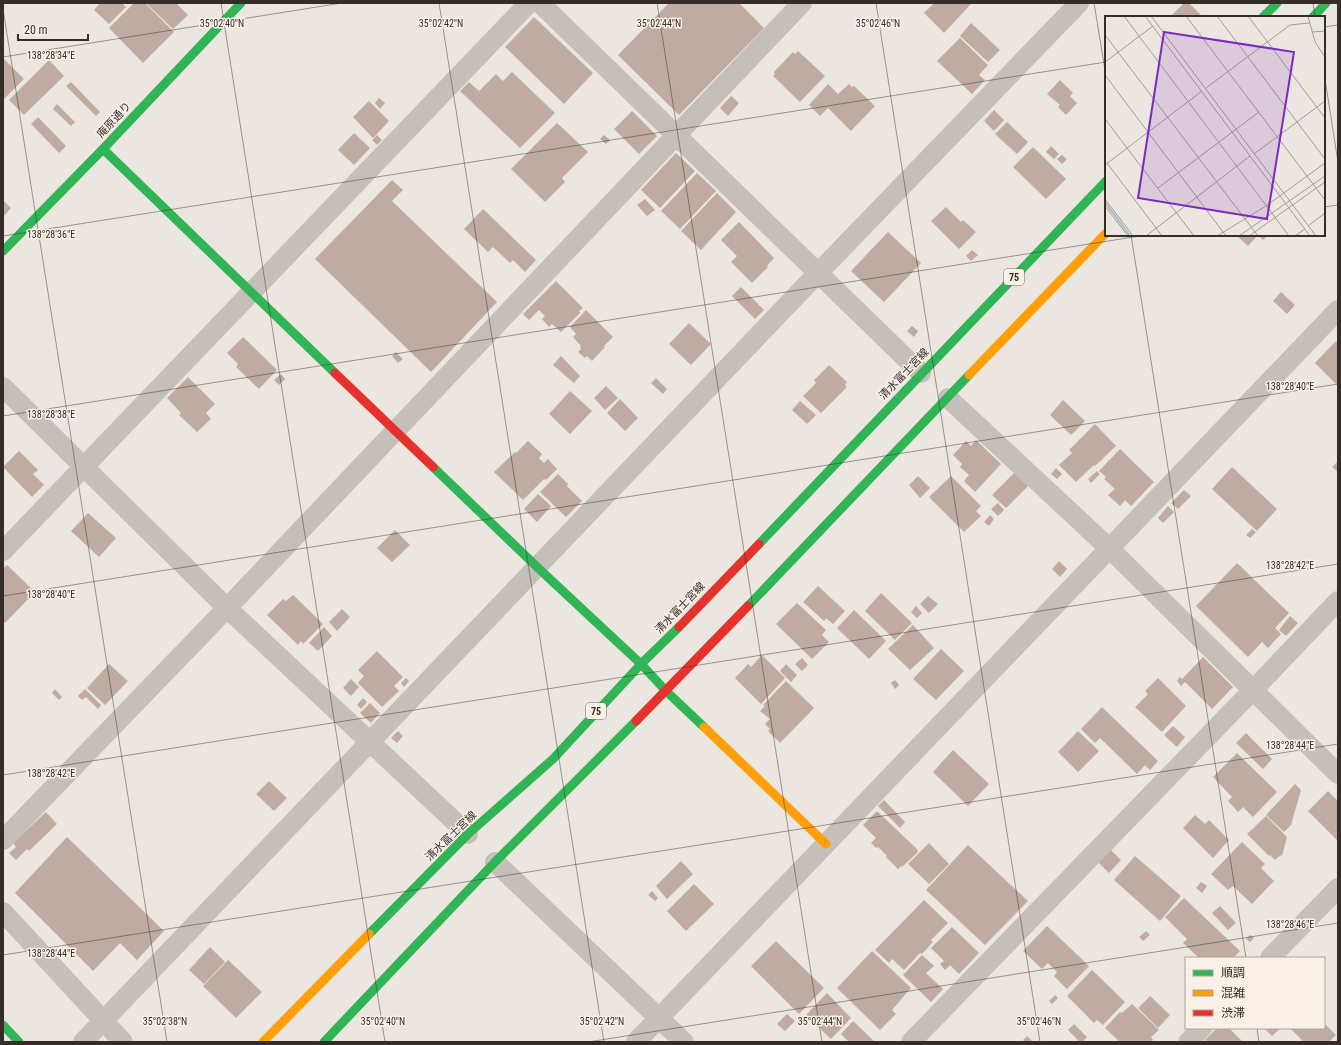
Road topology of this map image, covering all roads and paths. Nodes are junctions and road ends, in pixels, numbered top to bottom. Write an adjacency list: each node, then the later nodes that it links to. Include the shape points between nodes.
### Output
1 (241, 3): 11 (main road, 庵原通り)
2 (530, 3): 16 (street)
3 (540, 3): 10 (street)
4 (802, 3): 10 (street)
5 (1079, 3): 15 (street)
6 (1277, 3): 8 (main road)
7 (1326, 3): 9 (main road)
8 (1264, 16)
9 (1314, 16)
10 (676, 136): 15 (street); 21 (street)
11 (103, 149): 14 (main road, 庵原通り); 16 (main road)
12 (1105, 182): 18 (main road, 清水富士宮線 / 75)
13 (1105, 234): 20 (main road)
14 (3, 251)
15 (818, 273): 18 (street); 25 (street)
16 (251, 293): 21 (main road); 22 (street)
17 (1338, 310): 23 (street)
18 (921, 373): 28 (main road, 清水富士宮線 / 75, via 670,637)
19 (3, 387): 22 (street)
20 (948, 398): 23 (street); 30 (main road)
21 (395, 431): 25 (main road); 27 (street)
22 (84, 467): 24 (street); 27 (street)
23 (1110, 549): 29 (street); 35 (street)
24 (3, 551)
25 (537, 567): 28 (main road); 31 (street)
26 (1338, 601): 29 (street)
27 (227, 608): 31 (street); 34 (street)
28 (641, 664): 30 (main road); 33 (main road, 清水富士宮線 / 75, via 553,759)
29 (1253, 690): 32 (street); 51 (street)
30 (666, 691): 35 (main road); 36 (main road)
31 (370, 742): 33 (street); 41 (street)
32 (1338, 774)
33 (468, 834): 47 (main road, 清水富士宮線 / 75)
34 (3, 840)
35 (826, 844): 40 (street)
36 (495, 862): 40 (street); 48 (main road)
37 (1338, 888): 39 (street)
38 (3, 912): 41 (street)
39 (1271, 957)
40 (660, 1018): 49 (street); 50 (street)
41 (103, 1022): 45 (street); 46 (street)
42 (3, 1025): 44 (main road)
43 (1201, 1029): 52 (street)
44 (19, 1042)
45 (83, 1042)
46 (123, 1042)
47 (262, 1042)
48 (324, 1042)
49 (636, 1042)
50 (684, 1042)
51 (911, 1042)
52 (1188, 1042)

